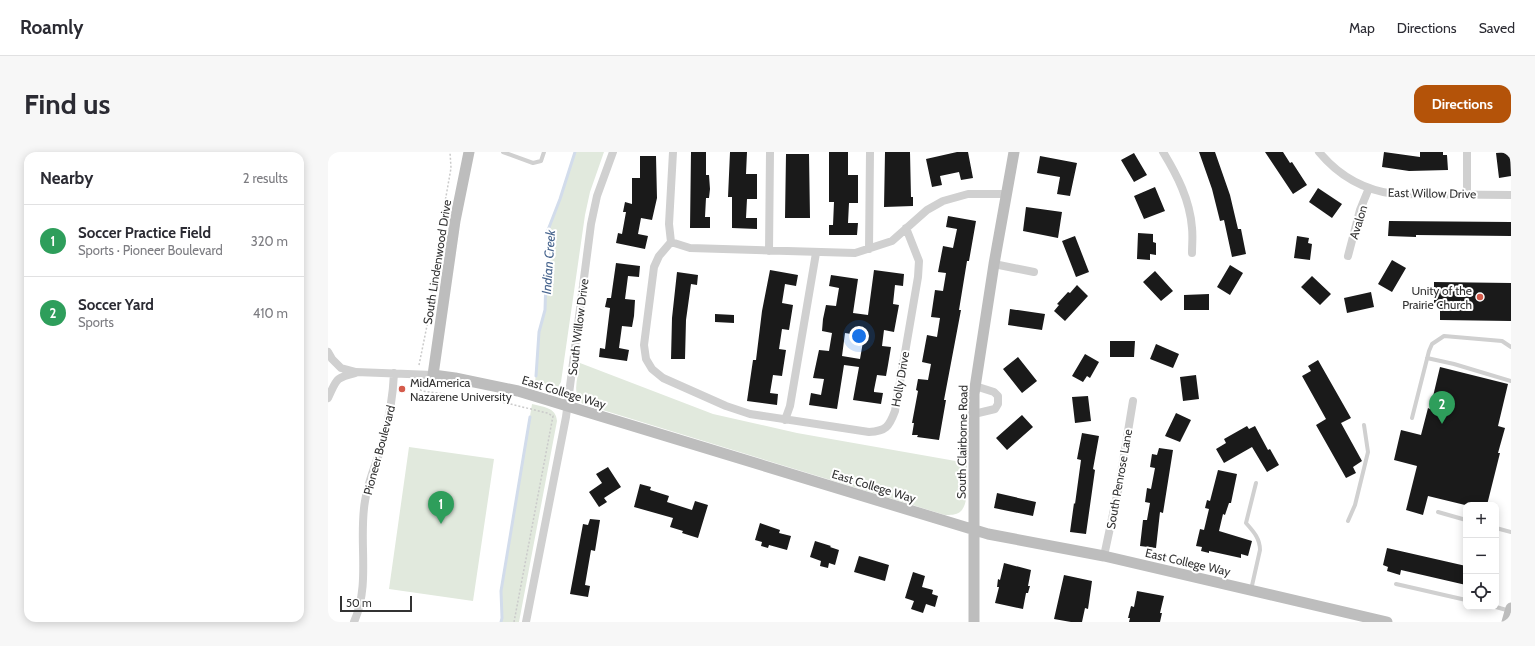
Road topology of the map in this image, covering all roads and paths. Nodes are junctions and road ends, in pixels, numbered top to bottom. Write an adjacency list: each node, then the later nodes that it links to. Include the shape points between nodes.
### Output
1 (469, 152): 30 (street, South Lindenwood Drive, via 455,221)
2 (503, 152): 3 (lane, via 533,163 541,161)
3 (544, 152)
4 (613, 152): 35 (street, South Willow Drive, via 597,196 591,224)
5 (672, 152): 17 (street, via 669,224)
6 (770, 152): 19 (street)
7 (870, 152): 18 (street)
8 (1014, 152): 13 (street, South Clairborne Road)
9 (1163, 152): 21 (street, via 1184,191 1192,228)
10 (1318, 152): 12 (street, East Willow Drive, via 1339,172)
11 (1467, 152): 14 (street)
12 (1369, 188): 14 (street, East Willow Drive, via 1394,194); 22 (street, Avalon, via 1360,210)
13 (1006, 194): 16 (street, via 968,194 952,197 927,210); 23 (street, South Clairborne Road)
14 (1467, 194): 15 (street, East Willow Drive)
15 (1511, 195)
16 (906, 228): 18 (street, via 892,241); 38 (street, Holly Drive, via 919,261 895,411 889,425 880,431 869,432)
17 (671, 242): 19 (street, via 690,248); 38 (street, Holly Drive, via 659,256 654,267 644,345 646,359 652,369 663,378 726,406 750,414)
18 (869, 249): 20 (street, via 855,253)
19 (769, 251): 20 (street)
20 (816, 253): 38 (street)
21 (1192, 253)
22 (1348, 256)
23 (994, 264): 24 (street); 32 (street, South Clairborne Road)
24 (1034, 272)
25 (1511, 347): 27 (lane, via 1502,341 1444,336 1432,344)
26 (328, 352): 28 (street, East College Way, via 341,368)
27 (1427, 358): 31 (lane); 37 (lane)
28 (356, 372): 29 (street, East College Way); 33 (street, East College Way, via 341,376 334,382)
29 (394, 373): 30 (street, East College Way); 53 (street, Pioneer Boulevard, via 388,421 365,502 361,598)
30 (433, 376): 35 (street, East College Way, via 497,386)
31 (1511, 381)
32 (975, 386): 36 (street, South Clairborne Road); 36 (street, via 994,392 998,396 998,404 995,409)
33 (328, 398)
34 (1133, 401): 47 (street, South Penrose Lane)
35 (568, 407): 45 (street, East College Way); 54 (street, South Willow Drive)
36 (974, 414): 45 (street, South Clairborne Road)
37 (1412, 418)
38 (786, 420)
39 (1364, 424): 43 (lane, via 1368,452)
40 (1256, 483): 49 (lane, via 1246,523 1256,534 1260,544)
41 (1438, 512): 42 (lane)
42 (1463, 519)
43 (1348, 521)
44 (1499, 529): 46 (lane)
45 (974, 530): 47 (street, East College Way); 55 (street, South Clairborne Road)
46 (1511, 532)
47 (1104, 556): 49 (street, East College Way)
48 (1396, 584): 50 (lane)
49 (1251, 590): 56 (street, East College Way)
50 (1463, 599)
51 (1499, 607): 52 (lane)
52 (1511, 609): 57 (street)
53 (354, 622)
54 (526, 622)
55 (974, 622)
56 (1387, 622)
57 (1508, 622)

